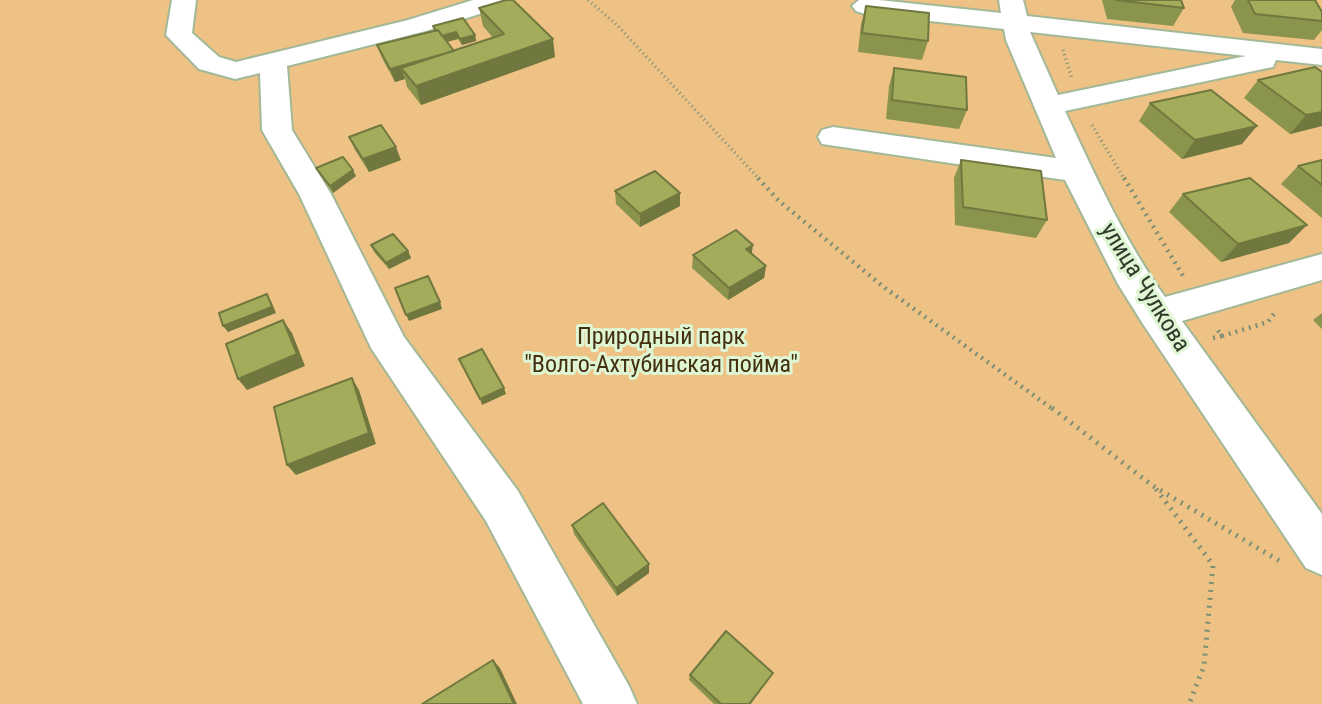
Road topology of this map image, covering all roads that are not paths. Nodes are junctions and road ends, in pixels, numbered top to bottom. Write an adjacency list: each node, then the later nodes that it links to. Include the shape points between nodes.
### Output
1 (184, 0): 6 (street, via 179,35 209,63 235,71)
2 (499, 0): 6 (street)
3 (865, 6): 4 (street)
4 (1014, 12): 5 (street, via 1056,28); 7 (street, улица Чулкова, via 1019,40)
5 (1309, 56): 7 (street)
6 (273, 63): 13 (street, via 277,130 316,194 390,348 502,506)
7 (1064, 103): 9 (street, улица Чулкова)
8 (833, 136): 9 (street)
9 (1077, 171): 11 (street, улица Чулкова)
10 (1322, 268): 11 (street)
11 (1156, 314): 12 (street, улица Чулкова)
12 (1322, 552)
13 (611, 704)

